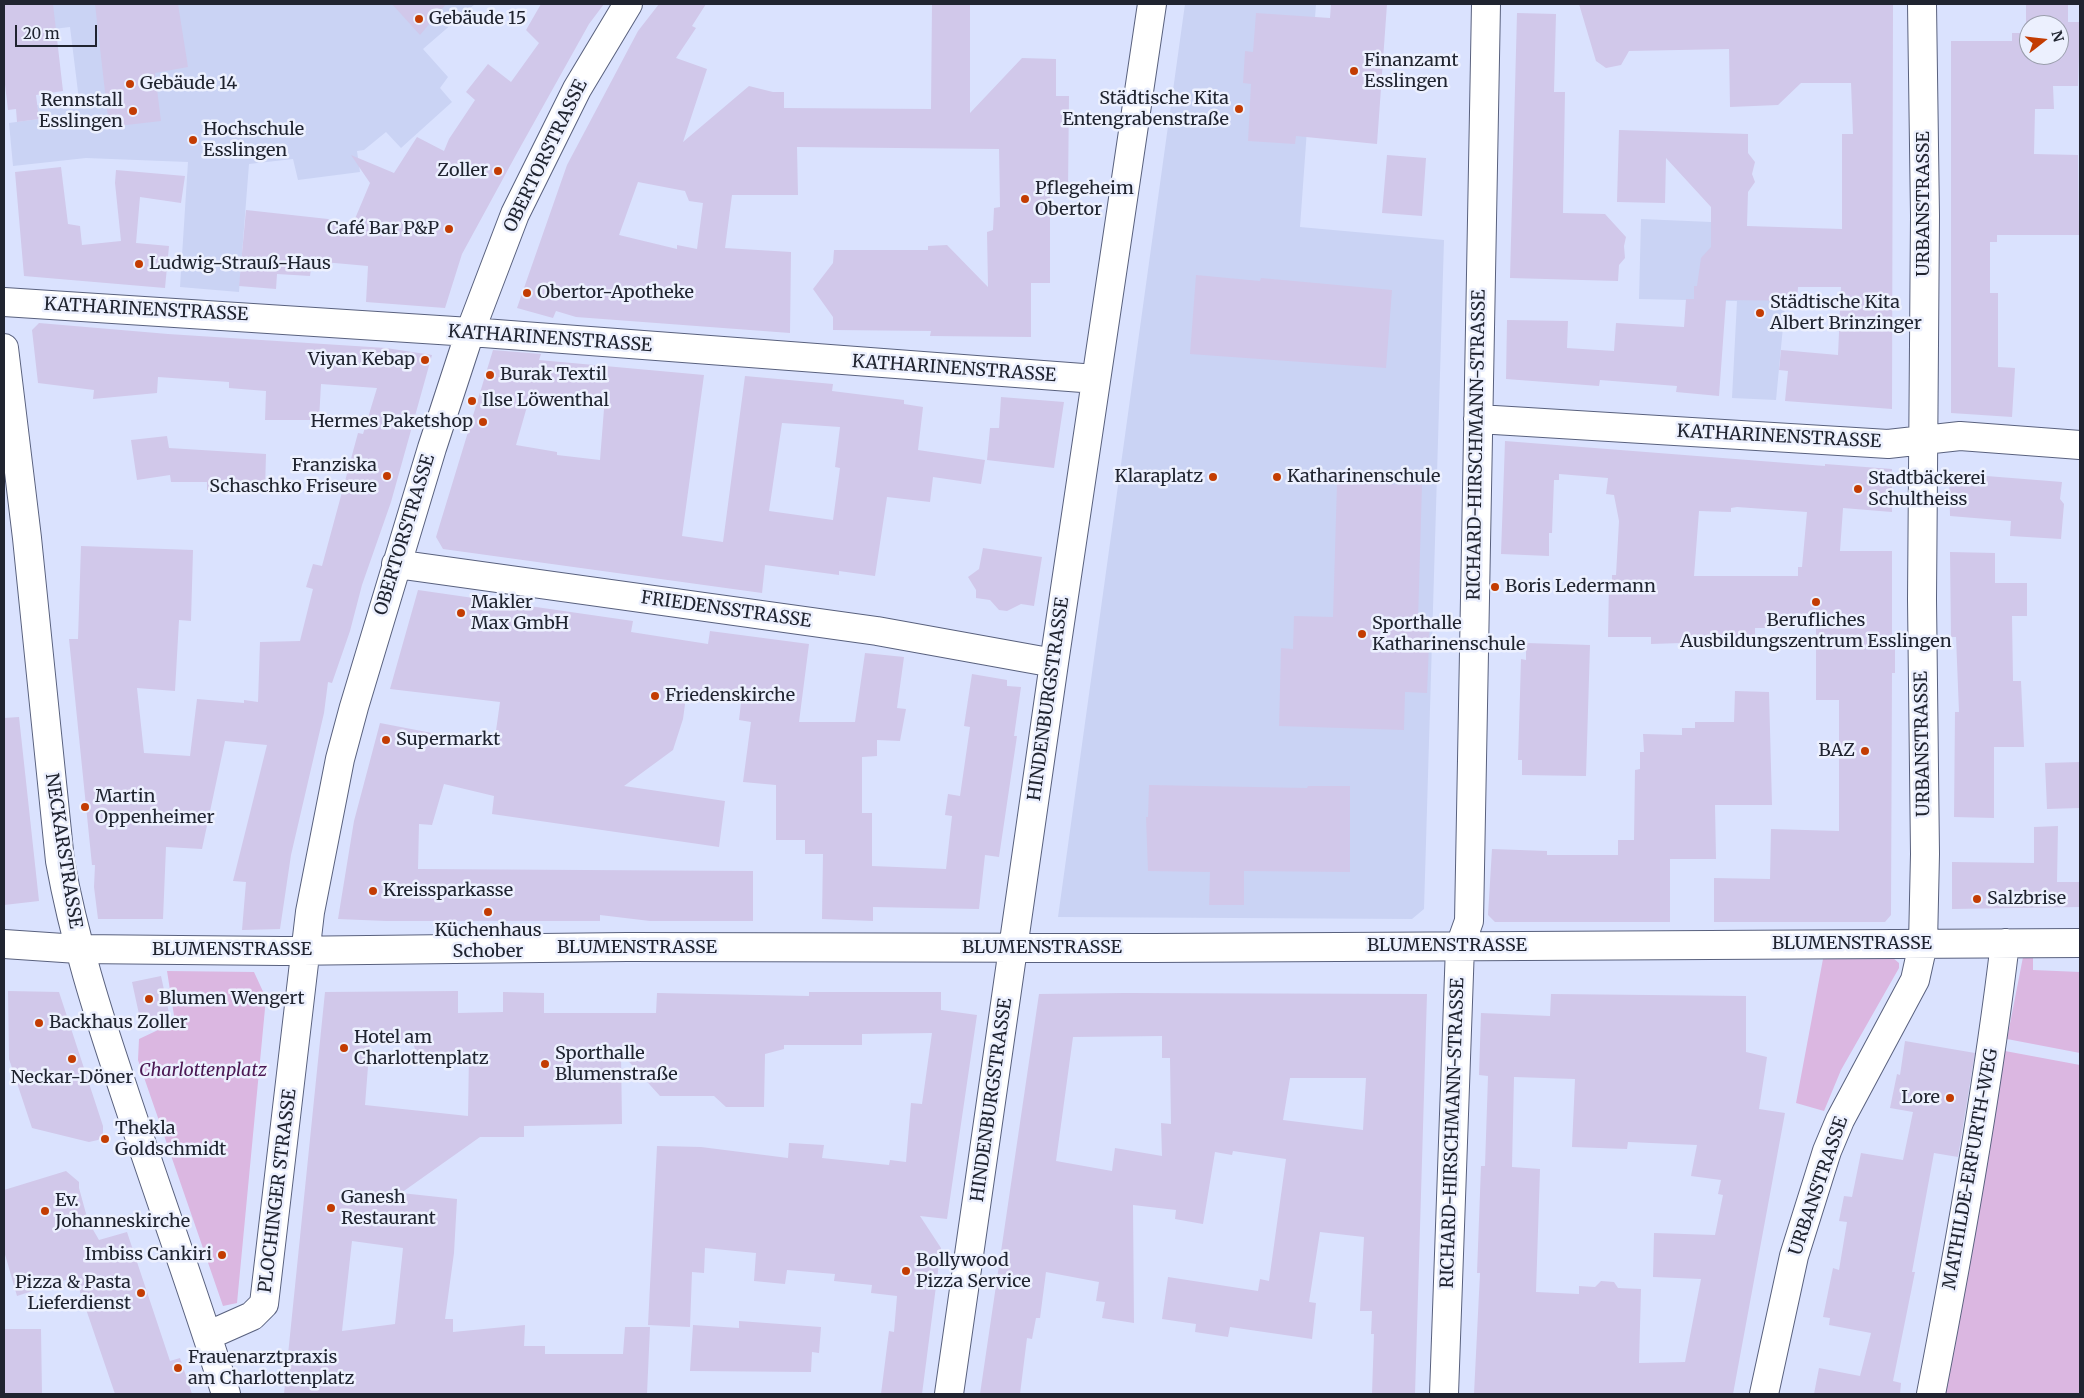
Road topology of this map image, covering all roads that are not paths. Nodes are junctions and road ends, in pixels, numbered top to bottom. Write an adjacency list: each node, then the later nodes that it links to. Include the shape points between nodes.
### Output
1 (628, 4): 6 (street, OBERTORSTRASSE, via 577,89 515,214)
2 (1152, 4): 8 (street, HINDENBURGSTRASSE)
3 (1486, 4): 9 (street, RICHARD-HIRSCHMANN-STRASSE)
4 (1922, 4): 10 (street, URBANSTRASSE)
5 (4, 302): 6 (street, KATHARINENSTRASSE)
6 (470, 332): 8 (street, KATHARINENSTRASSE); 12 (street, OBERTORSTRASSE)
7 (4, 348): 20 (street, NECKARSTRASSE, via 60,861)
8 (1096, 379): 13 (street, HINDENBURGSTRASSE)
9 (1478, 419): 10 (street, KATHARINENSTRASSE, via 1888,444); 18 (street, RICHARD-HIRSCHMANN-STRASSE, via 1469,921)
10 (1925, 440): 11 (street, KATHARINENSTRASSE, via 1960,436); 17 (street, URBANSTRASSE)
11 (2080, 445)
12 (396, 564): 13 (street, FRIEDENSSTRASSE, via 877,631); 21 (street, OBERTORSTRASSE, via 340,760 310,912)
13 (1054, 663): 19 (street, HINDENBURGSTRASSE)
14 (2005, 943): 15 (street, BLUMENSTRASSE); 17 (street, BLUMENSTRASSE); 27 (street, MATHILDE-ERFURTH-WEG, via 1971,1176)
15 (2080, 943)
16 (4, 944): 20 (street, BLUMENSTRASSE)
17 (1923, 944): 18 (street, BLUMENSTRASSE); 26 (street, URBANSTRASSE, via 1915,980 1840,1120 1828,1151 1794,1256)
18 (1460, 946): 19 (street, BLUMENSTRASSE); 25 (street, RICHARD-HIRSCHMANN-STRASSE)
19 (1013, 947): 21 (street, BLUMENSTRASSE); 24 (street, HINDENBURGSTRASSE)
20 (78, 949): 21 (street, BLUMENSTRASSE); 22 (street, NECKARSTRASSE)
21 (306, 951): 22 (street, PLOCHINGER STRASSE, via 264,1304 252,1316)
22 (207, 1336): 23 (street)
23 (226, 1394)
24 (949, 1394)
25 (1444, 1394)
26 (1764, 1394)
27 (1931, 1394)

